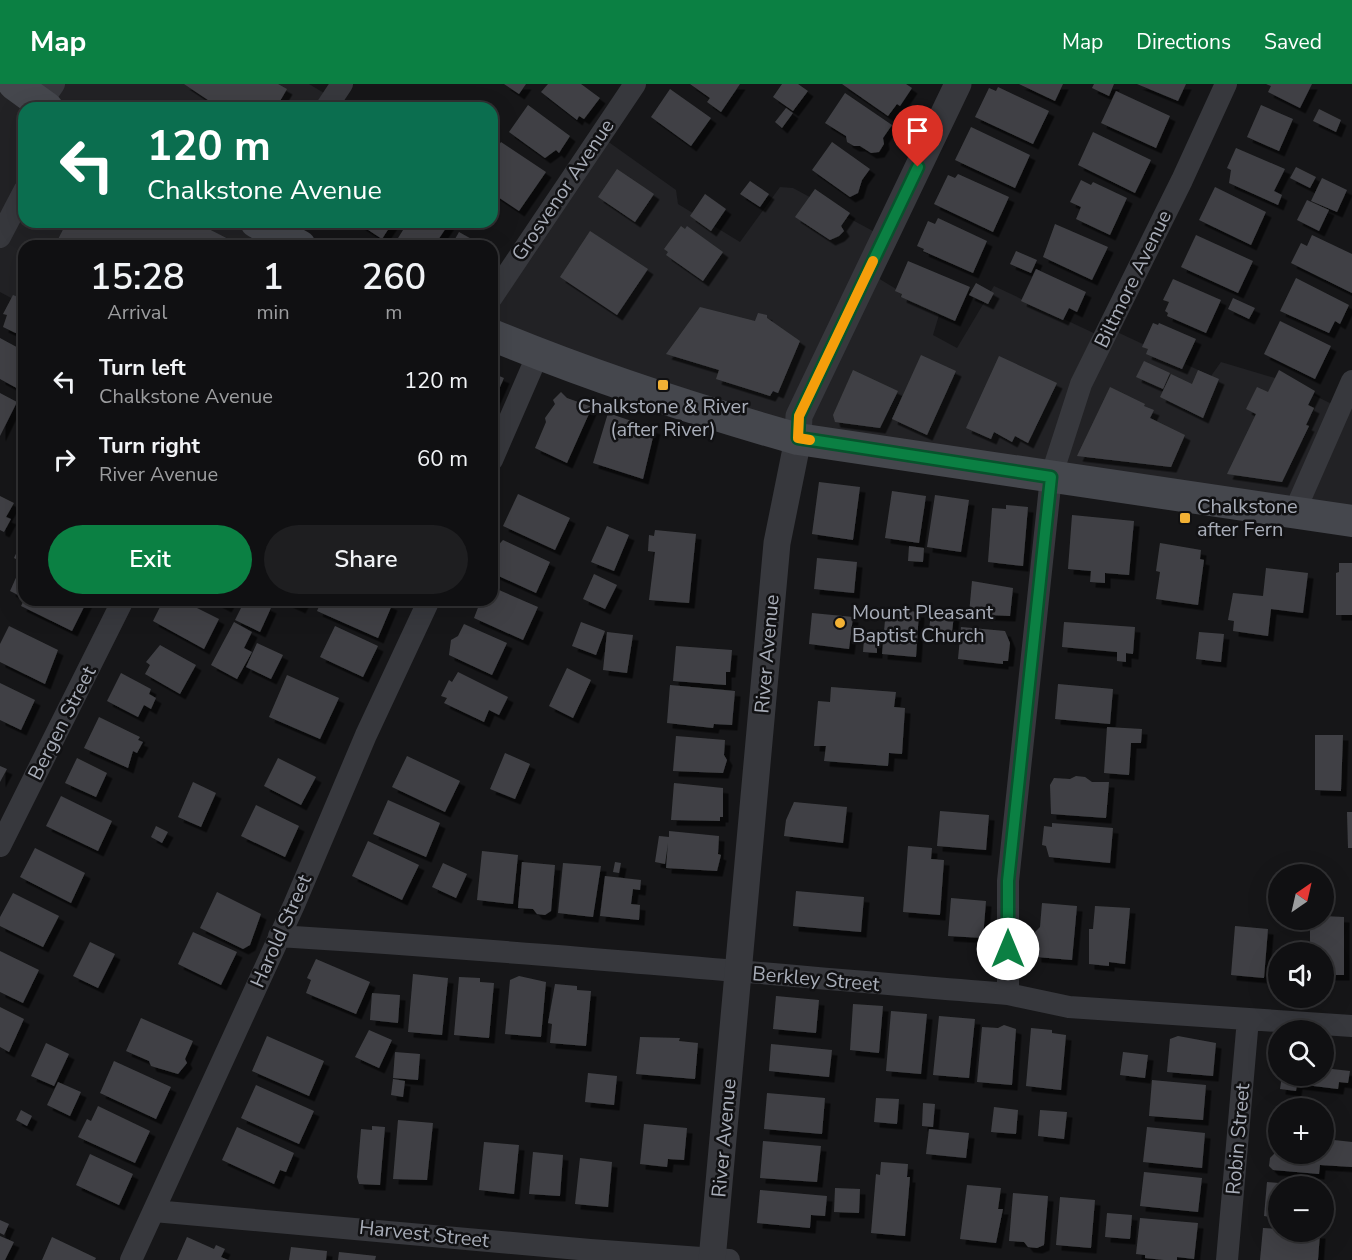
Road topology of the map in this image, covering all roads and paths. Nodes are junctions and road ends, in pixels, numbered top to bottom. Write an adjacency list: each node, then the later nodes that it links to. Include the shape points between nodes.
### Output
1 (14, 84): 6 (main road)
2 (342, 84): 7 (street)
3 (635, 84): 12 (street, Grosvenor Avenue)
4 (958, 84): 16 (street, River Avenue, via 799,416)
5 (1226, 84): 18 (street, Biltmore Avenue, via 1081,384)
6 (47, 98)
7 (330, 102)
8 (18, 202): 10 (street)
9 (267, 228): 11 (main road)
10 (0, 237)
11 (288, 240)
12 (498, 288)
13 (498, 337): 14 (main road)
14 (538, 354): 16 (main road, via 734,421); 17 (street)
15 (1352, 381): 19 (street)
16 (798, 438): 18 (main road); 25 (street, River Avenue, via 777,543)
17 (498, 446)
18 (1051, 477): 19 (main road); 26 (street, Biltmore Avenue, via 1008,881)
19 (1294, 513): 20 (main road)
20 (1352, 521)
21 (120, 606): 23 (street, Bergen Street)
22 (426, 606): 24 (street, Harold Street)
23 (0, 846)
24 (279, 936): 25 (street, Berkley Street, via 445,946); 29 (street, Harold Street)
25 (738, 972): 26 (street, Berkley Street); 30 (street, River Avenue)
26 (1008, 994): 27 (street, Berkley Street, via 1069,1007)
27 (1248, 1019): 28 (street, Berkley Street); 32 (street, Robin Street)
28 (1352, 1026)
29 (154, 1211): 30 (street, Harvest Street); 31 (street, Harold Street)
30 (718, 1259)
31 (131, 1260)
32 (1227, 1260)

